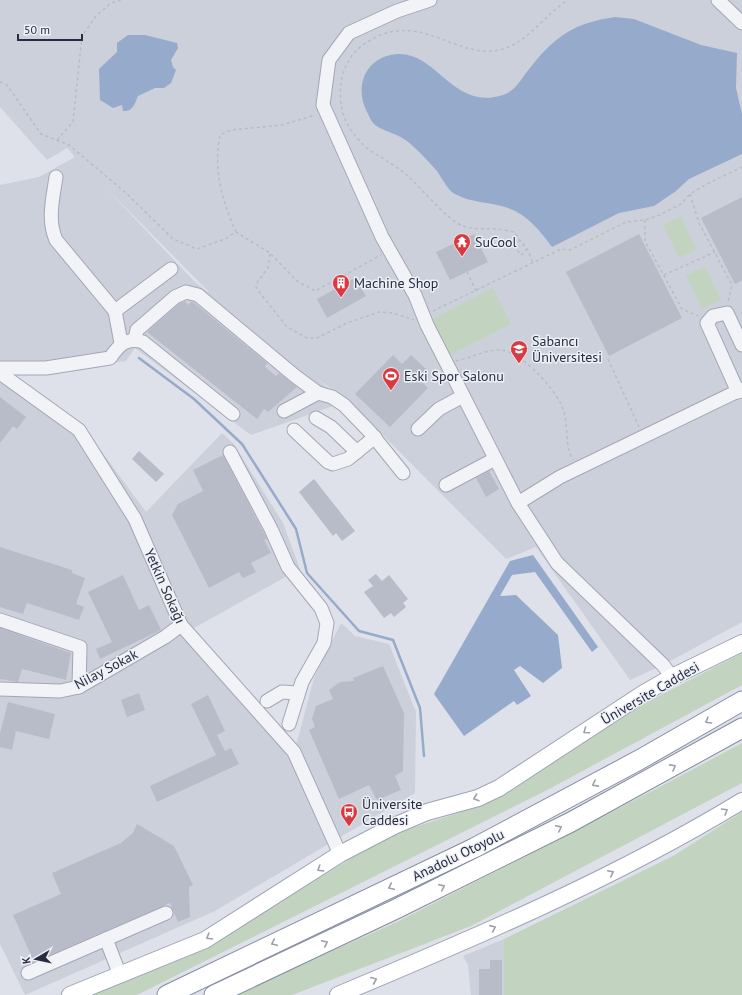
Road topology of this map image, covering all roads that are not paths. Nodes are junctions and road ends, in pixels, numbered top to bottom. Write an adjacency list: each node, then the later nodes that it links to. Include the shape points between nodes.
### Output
1 (430, 0): 3 (street)
2 (718, 0): 4 (street)
3 (395, 5): 15 (street, via 348,32 330,60 323,105 390,250)
4 (742, 23)
5 (56, 177): 7 (street, via 51,217 56,240)
6 (171, 269): 7 (street)
7 (115, 311): 9 (street)
8 (135, 339): 9 (street); 14 (street, via 137,330 175,297 182,293 194,293); 17 (street, via 143,342)
9 (121, 343): 11 (street, via 110,358 46,368)
10 (742, 345): 13 (street, via 727,313 713,316 707,323)
11 (0, 368)
12 (0, 373): 29 (street, Yetkin Sokağı, via 79,430 135,519)
13 (740, 390): 27 (street, via 577,468)
14 (318, 394): 16 (street); 21 (street, via 332,397 344,405)
15 (463, 396): 19 (street, via 439,409); 24 (street)
16 (284, 411)
17 (233, 414)
18 (316, 418): 23 (street, via 331,427)
19 (418, 429)
20 (294, 430): 23 (street, via 330,464 344,462)
21 (375, 437): 23 (street); 25 (street)
22 (230, 452): 34 (street, via 288,567 321,608 326,619 324,643)
23 (357, 452)
24 (495, 459): 26 (street); 27 (street)
25 (403, 472)
26 (446, 484)
27 (518, 503): 31 (street, via 557,563)
28 (0, 620): 32 (street, via 80,647)
29 (181, 625): 32 (street, Nilay Sokak); 40 (street, Yetkin Sokağı, via 294,752)
30 (742, 643): 31 (main road, Üniversite Caddesi)
31 (667, 671): 40 (main road, Üniversite Caddesi, one-way to 40, via 611,714 500,788 478,798 427,812)
32 (79, 687): 33 (street, Nilay Sokak, via 60,691)
33 (0, 689)
34 (298, 693): 35 (street, via 282,692); 37 (street)
35 (267, 701)
36 (742, 701): 46 (highway, Anadolu Otoyolu, one-way to 46, via 639,760 474,848)
37 (289, 724)
38 (742, 728): 47 (highway, Anadolu Otoyolu, one-way to 38, via 564,826)
39 (742, 801): 48 (main road, one-way to 39, via 568,894)
40 (340, 854): 44 (main road, Üniversite Caddesi, one-way to 44, via 205,940)
41 (166, 913): 42 (street)
42 (106, 939): 43 (street); 44 (street)
43 (28, 973)
44 (120, 975): 45 (main road, Üniversite Caddesi)
45 (70, 995)
46 (167, 995)
47 (214, 995)
48 (338, 995)

